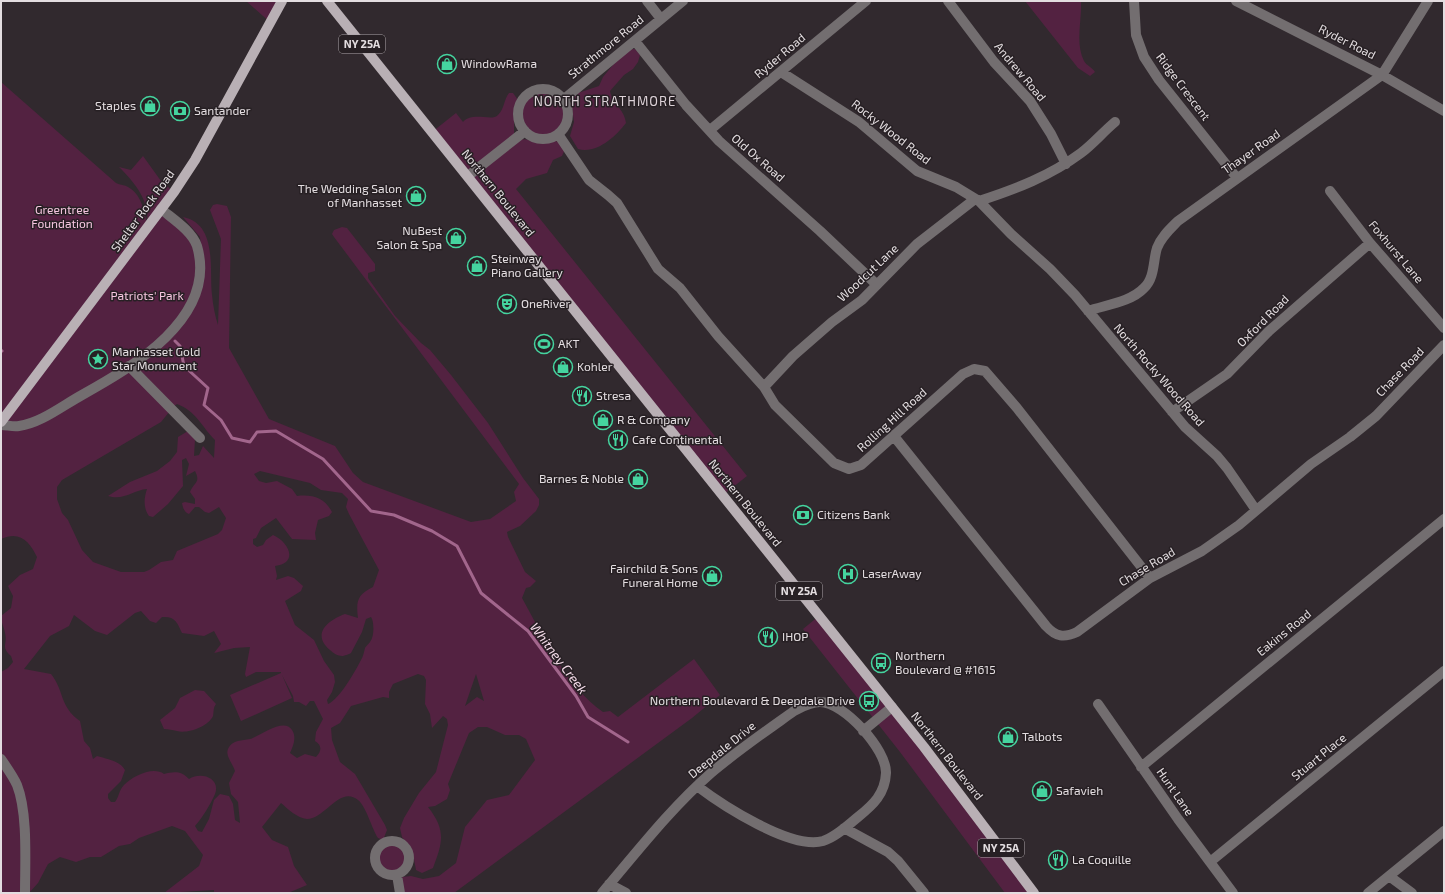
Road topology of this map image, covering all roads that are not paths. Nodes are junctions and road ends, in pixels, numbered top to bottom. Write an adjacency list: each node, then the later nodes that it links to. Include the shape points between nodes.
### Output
1 (282, 1): 25 (main road, Shelter Rock Road, via 195,160)
2 (327, 1): 21 (main road, Northern Boulevard / NY 25A, via 396,87 411,98 432,132)
3 (647, 1): 10 (street)
4 (683, 1): 10 (street, Strathmore Road)
5 (866, 1): 12 (street, Ryder Road)
6 (948, 1): 20 (street, Andrew Road, via 989,56 1030,101)
7 (1134, 1): 22 (street, Ridge Crescent, via 1134,26 1144,57 1159,80)
8 (1236, 1): 13 (street, Ryder Road)
9 (1428, 1): 13 (street, Thayer Road)
10 (660, 19): 11 (street, Strathmore Road)
11 (635, 41): 14 (street, Strathmore Road); 17 (street, Old Ox Road, via 686,105)
12 (781, 72): 17 (street, Ryder Road); 24 (street, Rocky Wood Road, via 859,122 917,170 948,183)
13 (1382, 75): 15 (street, Ryder Road); 22 (street, Thayer Road)
14 (564, 99): 18 (street, via 550,89 534,90 527,94 518,112 520,124); 19 (street, via 568,121)
15 (1444, 111)
16 (1115, 122): 20 (street, Woodcut Lane)
17 (710, 130): 27 (street, Old Ox Road, via 729,151)
18 (525, 131): 19 (street, via 531,136 545,139); 21 (street)
19 (558, 134): 32 (street, Rolling Hill Road, via 589,180 616,203 658,269 680,288 718,336)
20 (1066, 164): 24 (street, Woodcut Lane, via 1025,186)
21 (468, 176): 42 (main road, Northern Boulevard / NY 25A)
22 (1237, 178): 28 (street, Thayer Road, via 1189,211 1167,232 1157,248 1150,280 1144,288 1123,300)
23 (1330, 191): 26 (street, Foxhurst Lane)
24 (977, 200): 27 (street, Woodcut Lane, via 918,244); 28 (street, Rocky Wood Road, via 1050,269)
25 (161, 209): 31 (street, via 189,233 197,245 198,285 188,309 176,326 152,350); 34 (main road, Shelter Rock Road)
26 (1370, 243): 29 (street, Foxhurst Lane); 33 (street, Oxford Road, via 1268,331 1227,374)
27 (876, 284): 32 (street, Woodcut Lane, via 862,300 793,356)
28 (1088, 311): 33 (street, North Rocky Wood Road)
29 (1444, 328)
30 (1444, 345): 37 (street, Chase Road, via 1376,416 1311,464)
31 (129, 366): 34 (street, via 40,419 17,427); 36 (street)
32 (764, 387): 35 (street, Rolling Hill Road, via 779,410 842,468 861,465)
33 (1172, 412): 37 (street, North Rocky Wood Road, via 1217,456)
34 (1, 423)
35 (893, 435): 39 (street, Chase Road, via 1055,634 1065,636 1077,632); 39 (street, Rolling Hill Road, via 963,374 974,369 984,371 1017,408)
36 (200, 438)
37 (1256, 510): 39 (street, Chase Road, via 1240,525 1202,551)
38 (1444, 519): 45 (street, Eakins Road)
39 (1150, 578)
40 (1444, 671): 49 (street, Stuart Place)
41 (1098, 704): 45 (street, Hunt Lane)
42 (892, 707): 43 (street); 58 (main road, Northern Boulevard / NY 25A)
43 (863, 731): 46 (street, Deepdale Drive, via 834,705 820,702 808,704 794,711 750,743); 47 (street, Deepdale Drive, via 884,760 885,782 881,794 873,805)
44 (1, 759): 53 (street, via 14,778 20,794 24,833)
45 (1141, 767): 49 (street, Hunt Lane)
46 (697, 786): 47 (street, Deepdale Drive, via 730,810 786,836 822,841); 52 (street, Deepdale Drive, via 649,834)
47 (844, 828): 57 (street, via 888,852)
48 (1444, 831): 51 (street)
49 (1210, 862): 59 (street, Hunt Lane)
50 (397, 875): 54 (street)
51 (1389, 876): 60 (street); 61 (street)
52 (609, 884): 55 (street, Deepdale Drive); 56 (street)
53 (25, 893)
54 (400, 893)
55 (602, 893)
56 (626, 893)
57 (924, 893)
58 (1034, 893)
59 (1234, 893)
60 (1368, 893)
61 (1412, 893)

